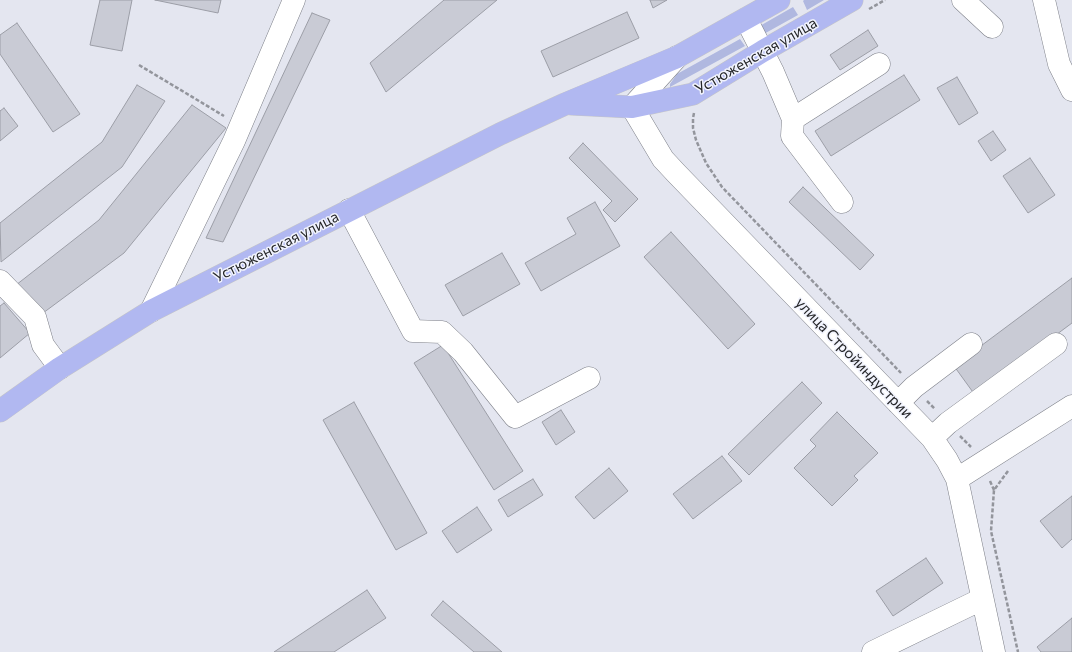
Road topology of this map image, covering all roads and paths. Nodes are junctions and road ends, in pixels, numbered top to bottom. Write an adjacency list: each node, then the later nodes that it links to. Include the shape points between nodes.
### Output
1 (294, 0): 18 (street)
2 (779, 0): 7 (main road, Устюженская улица)
3 (885, 0): 6 (path)
4 (963, 0): 8 (street)
5 (1044, 0): 13 (street, via 1060,64)
6 (858, 6): 9 (main road, Устюженская улица)
7 (746, 19): 9 (street); 10 (main road, Устюженская улица)
8 (992, 27)
9 (763, 51): 15 (main road, Устюженская улица, via 693,94); 17 (street)
10 (677, 57): 14 (main road, Устюженская улица); 15 (street, Устюженская улица)
11 (879, 64): 17 (street)
12 (139, 65): 18 (path)
13 (1072, 90)
14 (565, 104): 15 (main road, Устюженская улица); 20 (main road, Устюженская улица)
15 (632, 107): 28 (street, улица Стройиндустрии, via 663,159)
16 (695, 111): 27 (path, via 693,118 696,140 706,163 722,187)
17 (793, 119): 19 (street, via 792,136)
18 (240, 126): 22 (street)
19 (842, 202)
20 (349, 210): 22 (main road, Устюженская улица); 26 (street, via 413,331 442,332 463,352 515,417)
21 (0, 281): 25 (street, via 35,317 43,345)
22 (151, 311): 25 (main road, Устюженская улица)
23 (971, 344): 27 (street)
24 (1056, 344): 31 (street)
25 (60, 368): 30 (main road, Устюженская улица)
26 (589, 378)
27 (914, 387): 28 (street); 31 (path)
28 (898, 403): 32 (street, улица Стройиндустрии)
29 (1072, 406): 33 (street)
30 (0, 411)
31 (948, 423): 32 (street); 33 (path, via 970,446)
32 (932, 438): 35 (street, улица Стройиндустрии)
33 (980, 464): 35 (street); 36 (path)
34 (1012, 468): 36 (path)
35 (957, 478): 37 (street, улица Стройиндустрии)
36 (994, 490): 40 (path, via 991,531)
37 (982, 598): 38 (street, улица Стройиндустрии); 39 (street)
38 (988, 650)
39 (874, 652)
40 (1018, 652)

